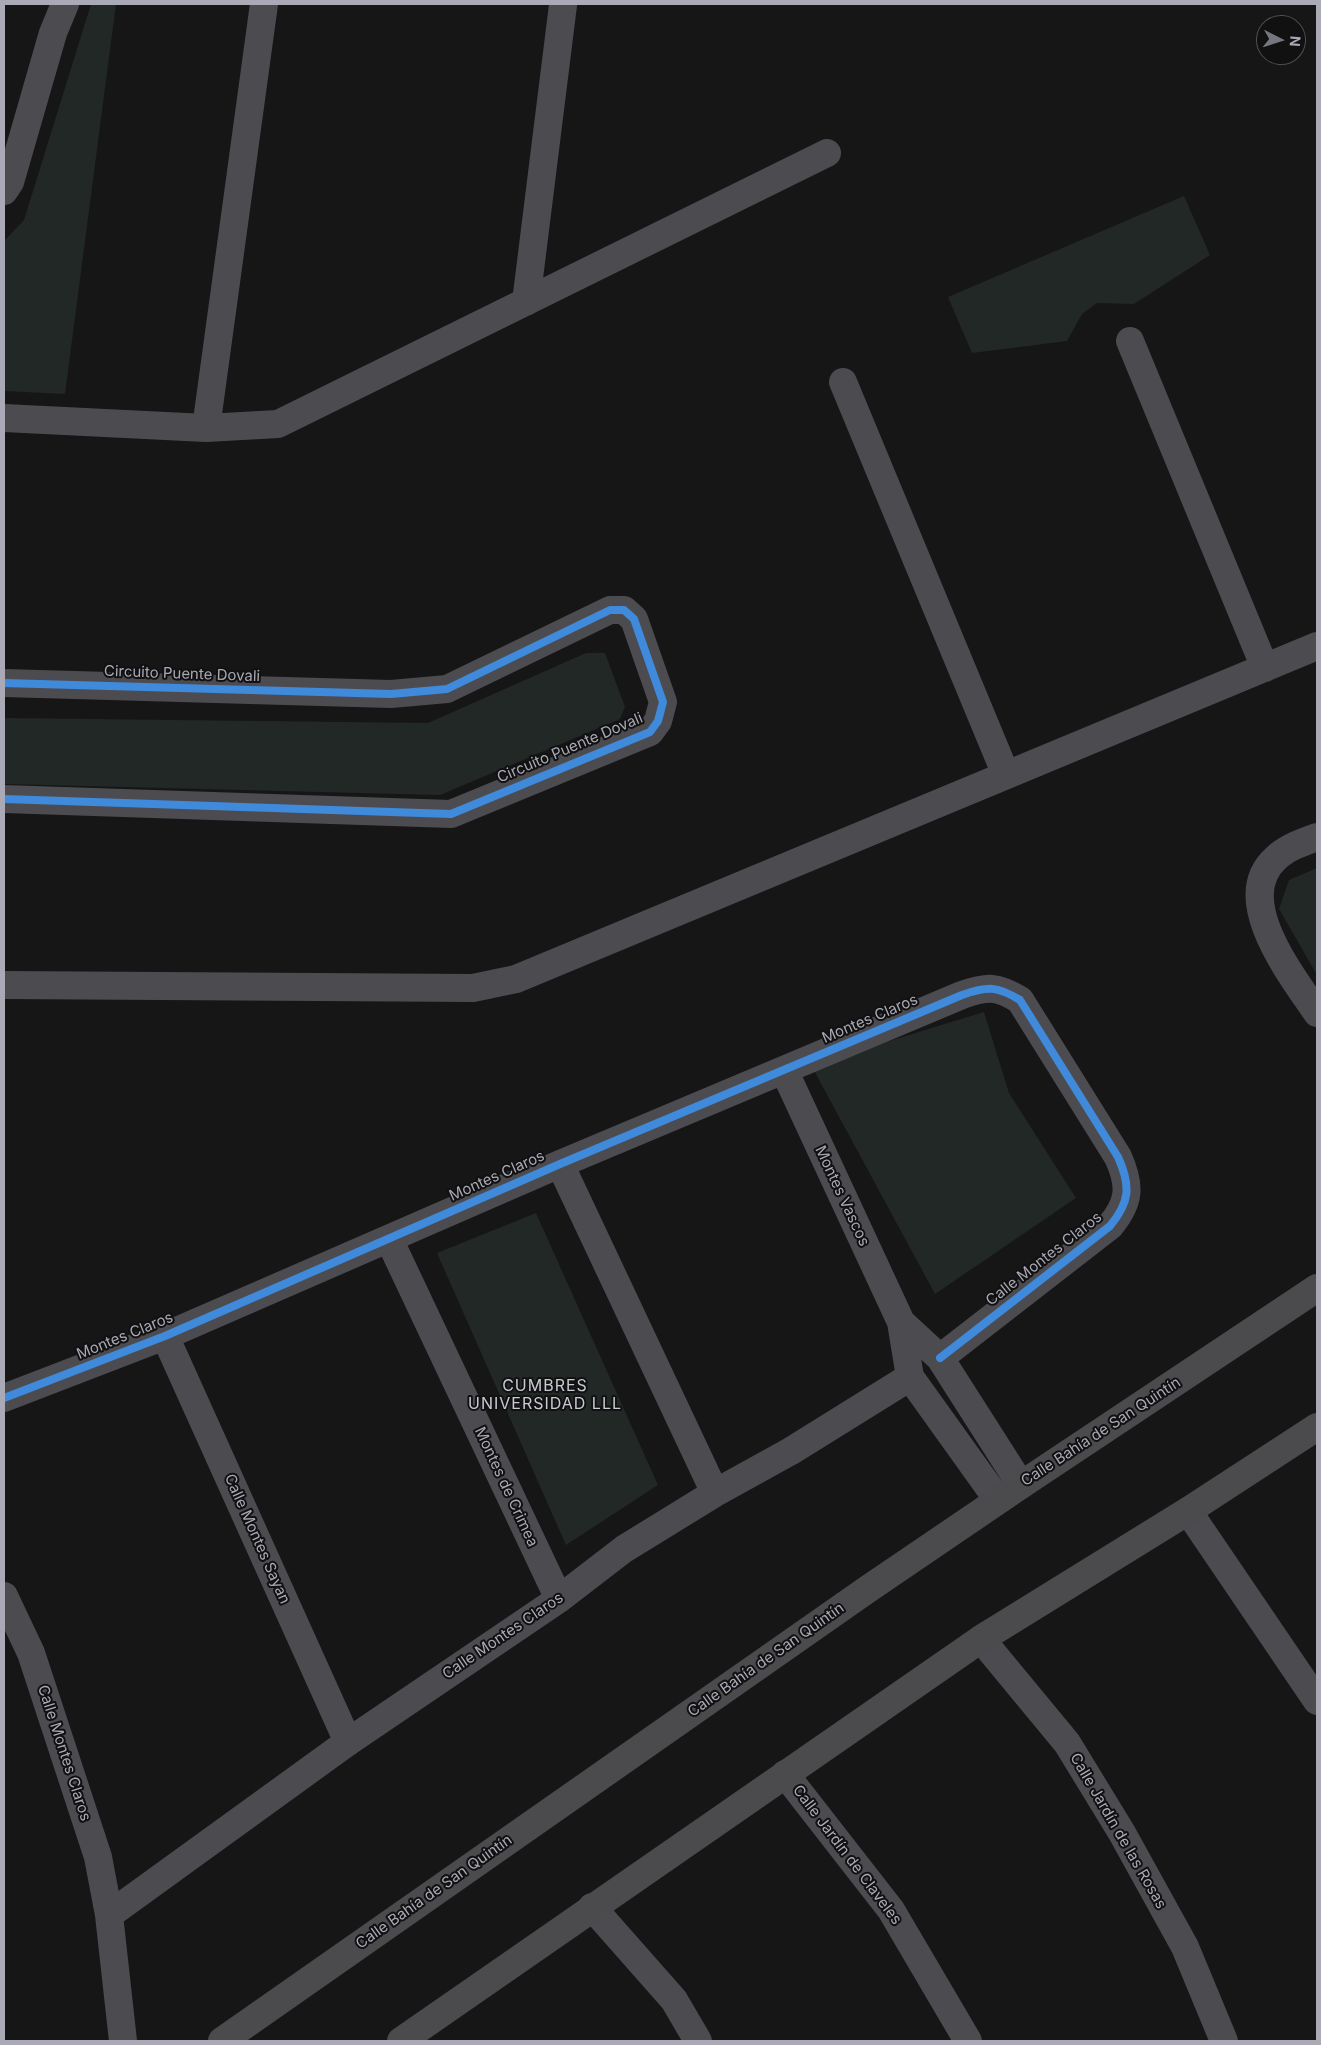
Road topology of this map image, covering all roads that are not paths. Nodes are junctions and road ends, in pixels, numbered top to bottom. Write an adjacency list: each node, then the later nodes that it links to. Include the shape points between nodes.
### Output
1 (65, 4): 5 (street, via 53,33 10,182)
2 (264, 4): 10 (street)
3 (563, 5): 6 (street)
4 (828, 153): 6 (street)
5 (4, 192)
6 (526, 302): 10 (street, via 278,424)
7 (1130, 341): 12 (street)
8 (843, 382): 14 (street)
9 (4, 418): 10 (street)
10 (206, 428)
11 (1317, 646): 12 (street)
12 (1265, 668): 14 (street)
13 (4, 684): 15 (street, Circuito Puente Dovali, via 391,694 447,689 610,610 624,610 634,619 663,702 658,721 650,732 451,814)
14 (1006, 776): 17 (street, via 516,979 473,988)
15 (4, 799)
16 (1317, 837): 19 (street, via 1293,846 1275,859 1265,874 1260,907 1270,939)
17 (4, 986)
18 (1002, 989): 20 (street, Montes Claros, via 982,988); 26 (street, Calle Montes Claros, via 1020,1000 1118,1157 1126,1175 1127,1193 1122,1212 1110,1226)
19 (1317, 1013)
20 (784, 1070): 21 (street, Montes Claros); 24 (street, Montes Vascos)
21 (560, 1164): 22 (street, Montes Claros); 31 (street)
22 (389, 1239): 25 (street, Montes Claros); 35 (street, Montes de Crimea)
23 (1317, 1288): 30 (street, Calle Bahía de San Quintín)
24 (901, 1322): 26 (street, Montes Vascos); 27 (street, Montes Vascos)
25 (165, 1336): 28 (street, Montes Claros); 38 (street, Calle Montes Sayan)
26 (940, 1358): 30 (street, Montes Vascos)
27 (910, 1377): 31 (street, Calle Montes Claros); 32 (street, Montes Vascos)
28 (4, 1398)
29 (1317, 1427): 33 (street)
30 (1020, 1484): 32 (street, Calle Bahía de San Quintín)
31 (716, 1493): 35 (street, Calle Montes Claros, via 624,1549)
32 (998, 1500): 44 (street, Calle Bahía de San Quintín)
33 (1188, 1511): 36 (street); 37 (street)
34 (4, 1596): 41 (street, Calle Montes Claros, via 31,1653 98,1857)
35 (559, 1599): 38 (street, Calle Montes Claros)
36 (980, 1639): 39 (street); 47 (street, Calle Jardín de las Rosas, via 1067,1743 1117,1825 1185,1947)
37 (1317, 1701)
38 (348, 1742): 41 (street, Calle Montes Claros)
39 (785, 1774): 40 (street); 46 (street, Calle Jardín de Claveles, via 891,1910)
40 (592, 1907): 42 (street); 45 (street, via 674,2000)
41 (109, 1915): 43 (street, Calle Montes Claros)
42 (406, 2040)
43 (124, 2041)
44 (222, 2041)
45 (698, 2041)
46 (968, 2041)
47 (1224, 2041)

